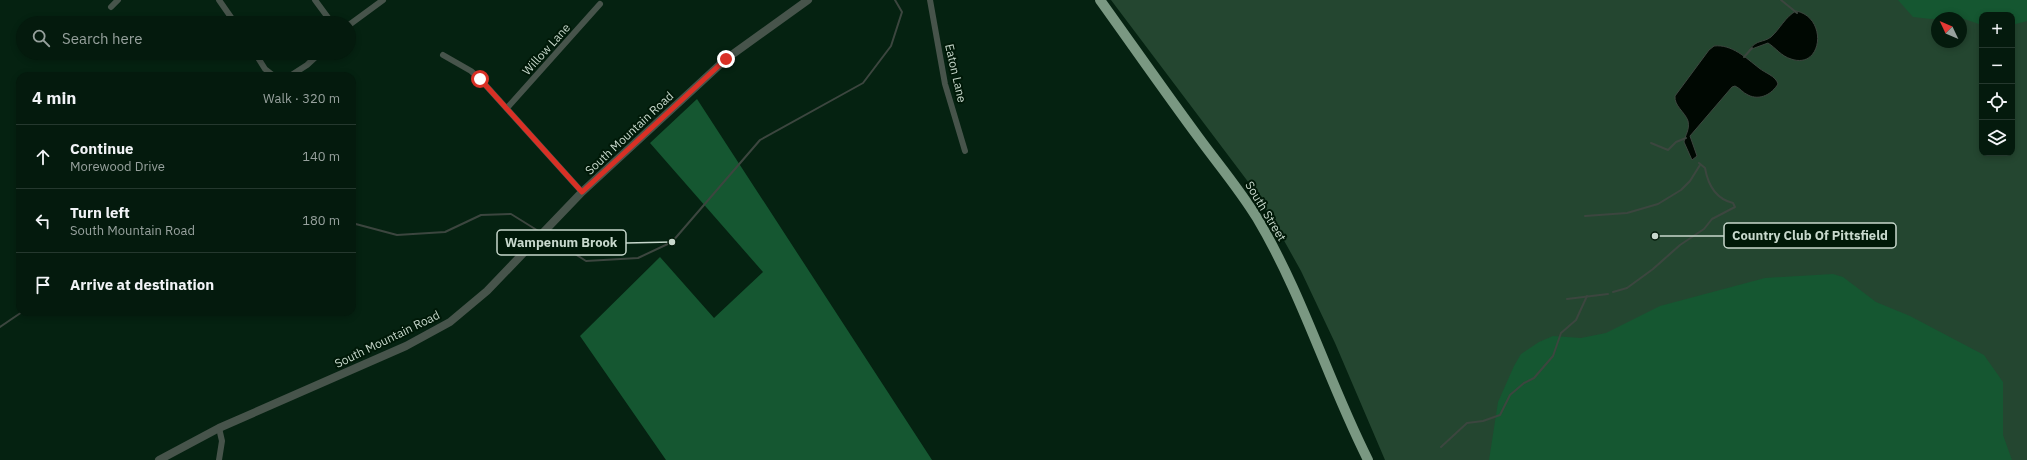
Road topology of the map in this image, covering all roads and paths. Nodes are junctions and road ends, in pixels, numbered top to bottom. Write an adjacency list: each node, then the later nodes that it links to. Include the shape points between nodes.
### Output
1 (118, 0): 9 (street)
2 (219, 0): 10 (street)
3 (315, 0): 11 (street)
4 (383, 0): 12 (street)
5 (808, 0): 20 (street, South Mountain Road, via 726,59)
6 (930, 0): 19 (street, Eaton Lane, via 945,84)
7 (1100, 0): 24 (highway, South Street, via 1238,189 1257,219 1296,294)
8 (600, 4): 18 (street, Willow Lane)
9 (111, 7)
10 (230, 16)
11 (327, 16)
12 (356, 20)
13 (442, 55): 18 (street, via 471,71)
14 (259, 60): 16 (street)
15 (312, 60): 17 (street)
16 (269, 72)
17 (296, 72)
18 (507, 108): 20 (street)
19 (965, 151)
20 (582, 192): 21 (street, South Mountain Road, via 486,291 450,322 406,346)
21 (219, 428): 22 (street, South Mountain Road); 23 (street, via 222,441)
22 (159, 460)
23 (219, 460)
24 (1368, 460)

